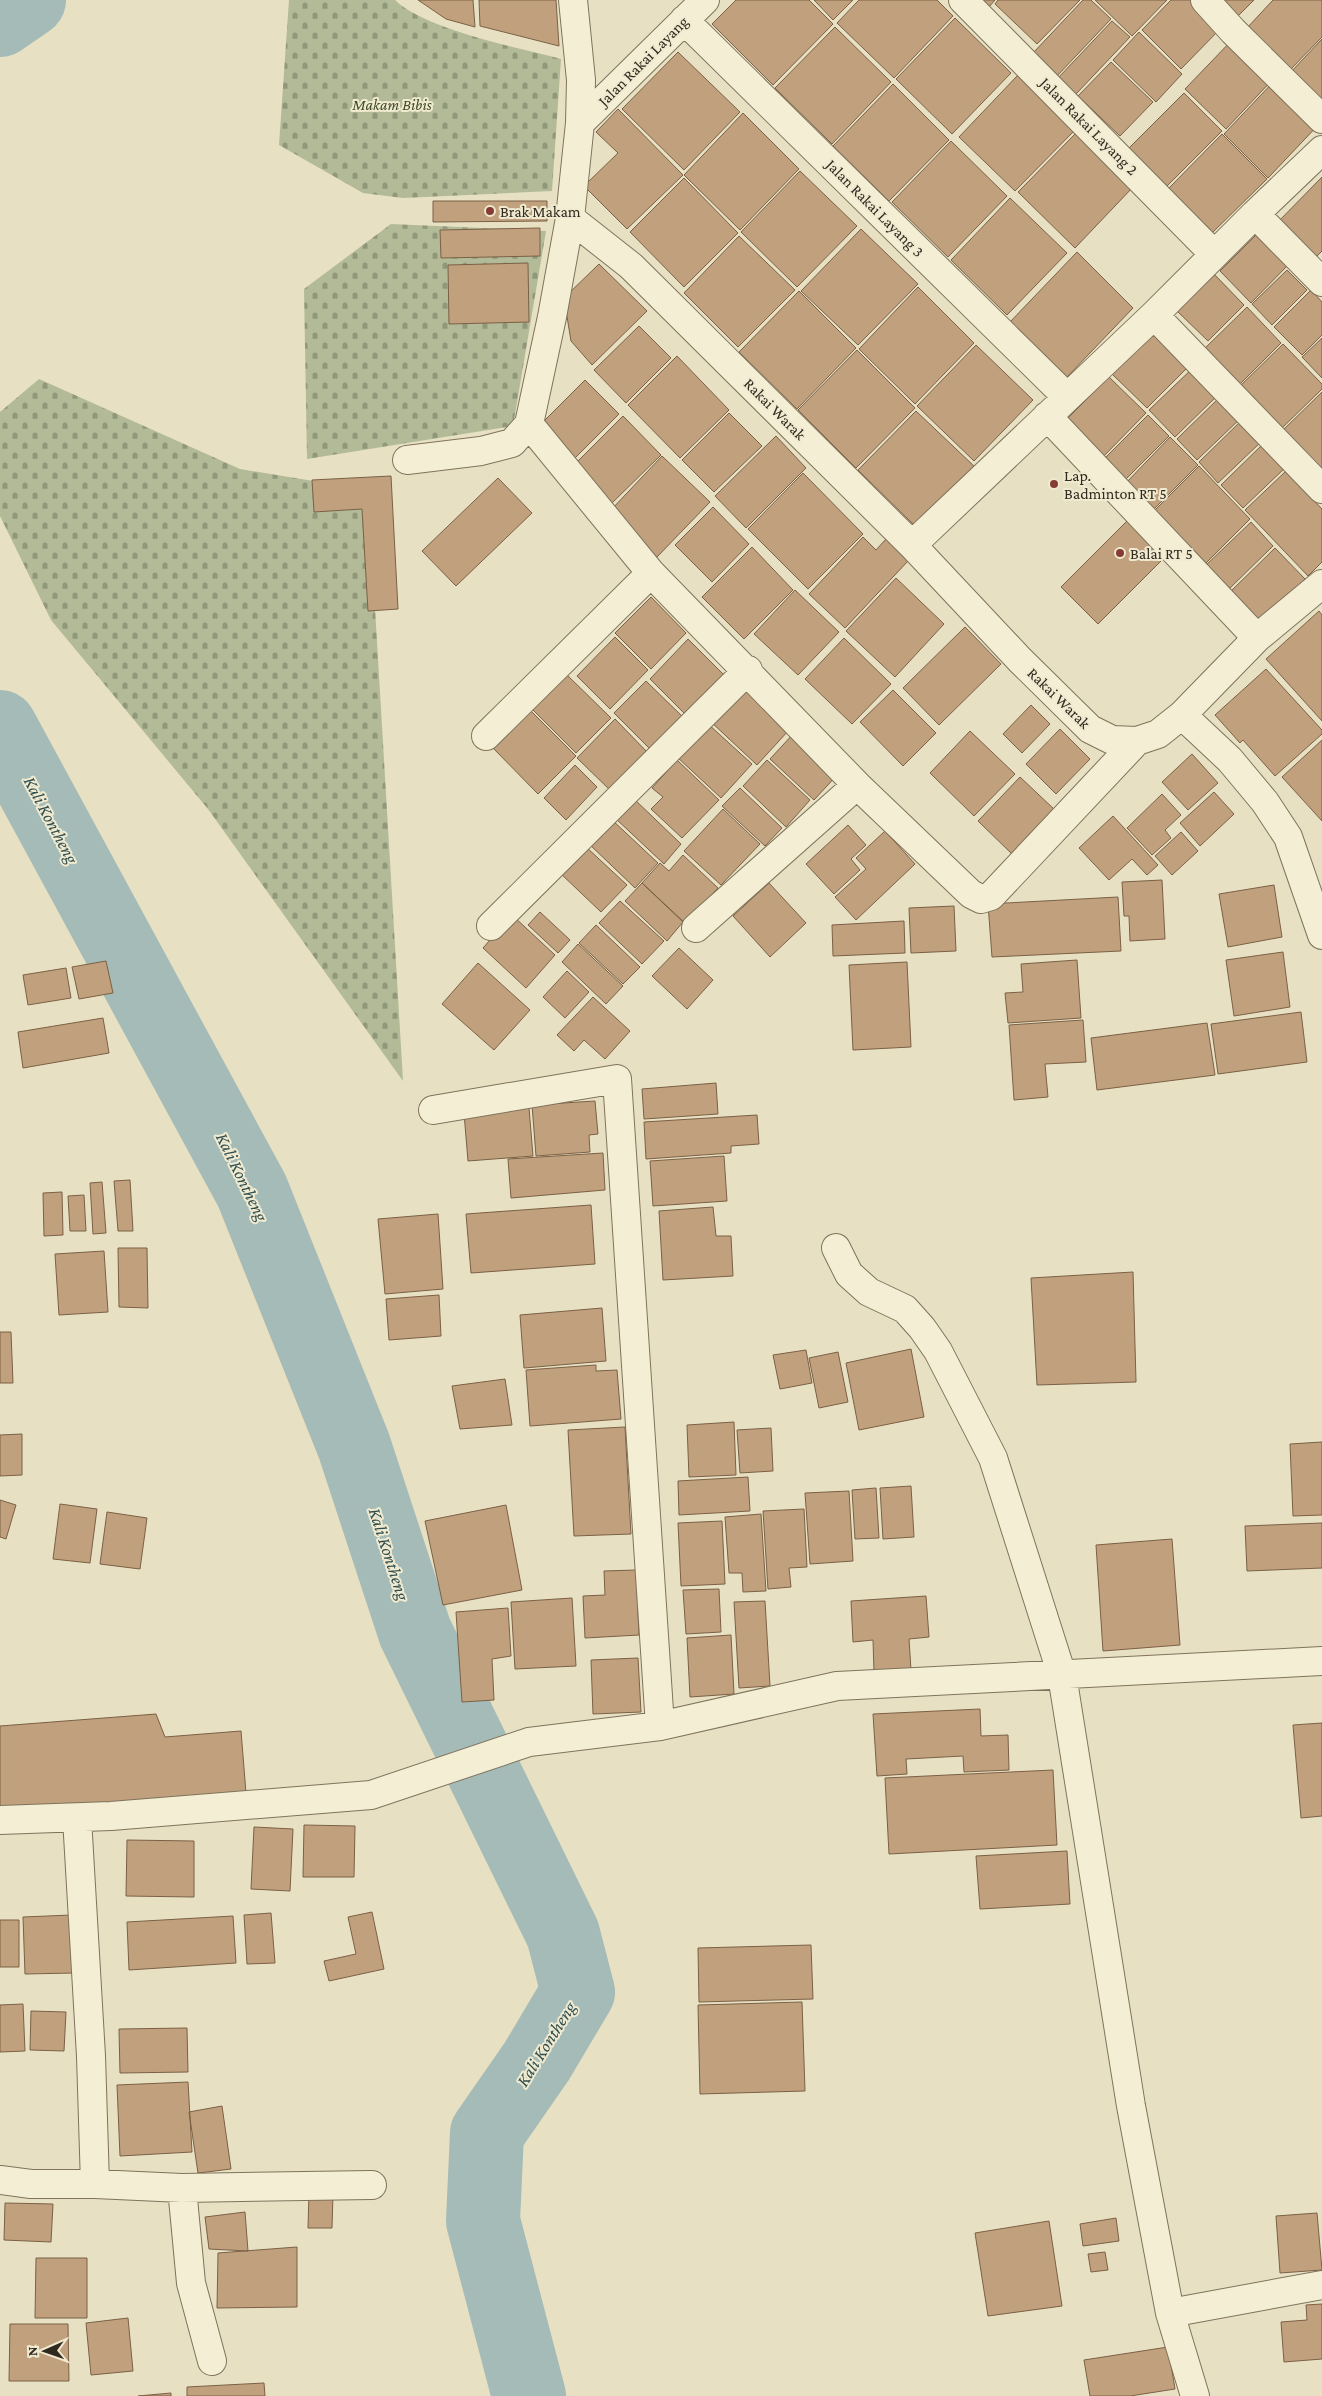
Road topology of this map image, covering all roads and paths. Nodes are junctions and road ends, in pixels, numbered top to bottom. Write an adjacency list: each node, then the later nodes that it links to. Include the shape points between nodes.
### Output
1 (572, 0): 7 (street, via 581,80)
2 (705, 0): 5 (street, Jalan Rakai Layang)
3 (963, 0): 11 (street, Jalan Rakai Layang 2)
4 (1205, 0): 6 (street)
5 (684, 20): 7 (street, Jalan Rakai Layang); 14 (street, Jalan Rakai Layang 3)
6 (1322, 119)
7 (580, 122): 10 (street)
8 (1322, 150): 9 (street)
9 (1255, 214): 11 (street); 12 (street)
10 (570, 218): 16 (street); 19 (street, Rakai Warak, via 631,266)
11 (1214, 254): 13 (street)
12 (1322, 282)
13 (1154, 314): 14 (street); 18 (street)
14 (1066, 396): 15 (street)
15 (1047, 416): 19 (street); 22 (street)
16 (529, 424): 17 (street, via 512,443 481,451); 20 (street)
17 (407, 460)
18 (1322, 489)
19 (912, 545): 26 (street, Rakai Warak, via 1090,729 1112,740)
20 (651, 573): 23 (street); 25 (street)
21 (1320, 589): 22 (street)
22 (1257, 638): 24 (street)
23 (748, 670): 27 (street); 28 (street)
24 (1182, 715): 26 (street, via 1158,734); 30 (street, via 1230,760 1265,802 1288,837)
25 (486, 736)
26 (1137, 741): 27 (street, via 991,896 981,899 971,894)
27 (857, 784): 29 (street)
28 (491, 926)
29 (696, 928)
30 (1322, 935)
31 (434, 1110): 35 (street, via 617,1079)
32 (836, 1248): 34 (street, via 850,1274 869,1292 905,1309 938,1351 993,1458)
33 (1322, 1661): 34 (street)
34 (1062, 1676): 35 (street, via 837,1686); 43 (street, via 1131,2106)
35 (660, 1726): 36 (street, via 529,1742 371,1795)
36 (77, 1818): 37 (street); 39 (street)
37 (0, 1820)
38 (0, 2180): 39 (street, via 31,2184)
39 (95, 2184): 41 (street)
40 (372, 2185): 41 (street)
41 (182, 2188): 44 (street, via 191,2284)
42 (1322, 2285): 43 (street)
43 (1170, 2313): 45 (street)
44 (212, 2361)
45 (1194, 2396)

